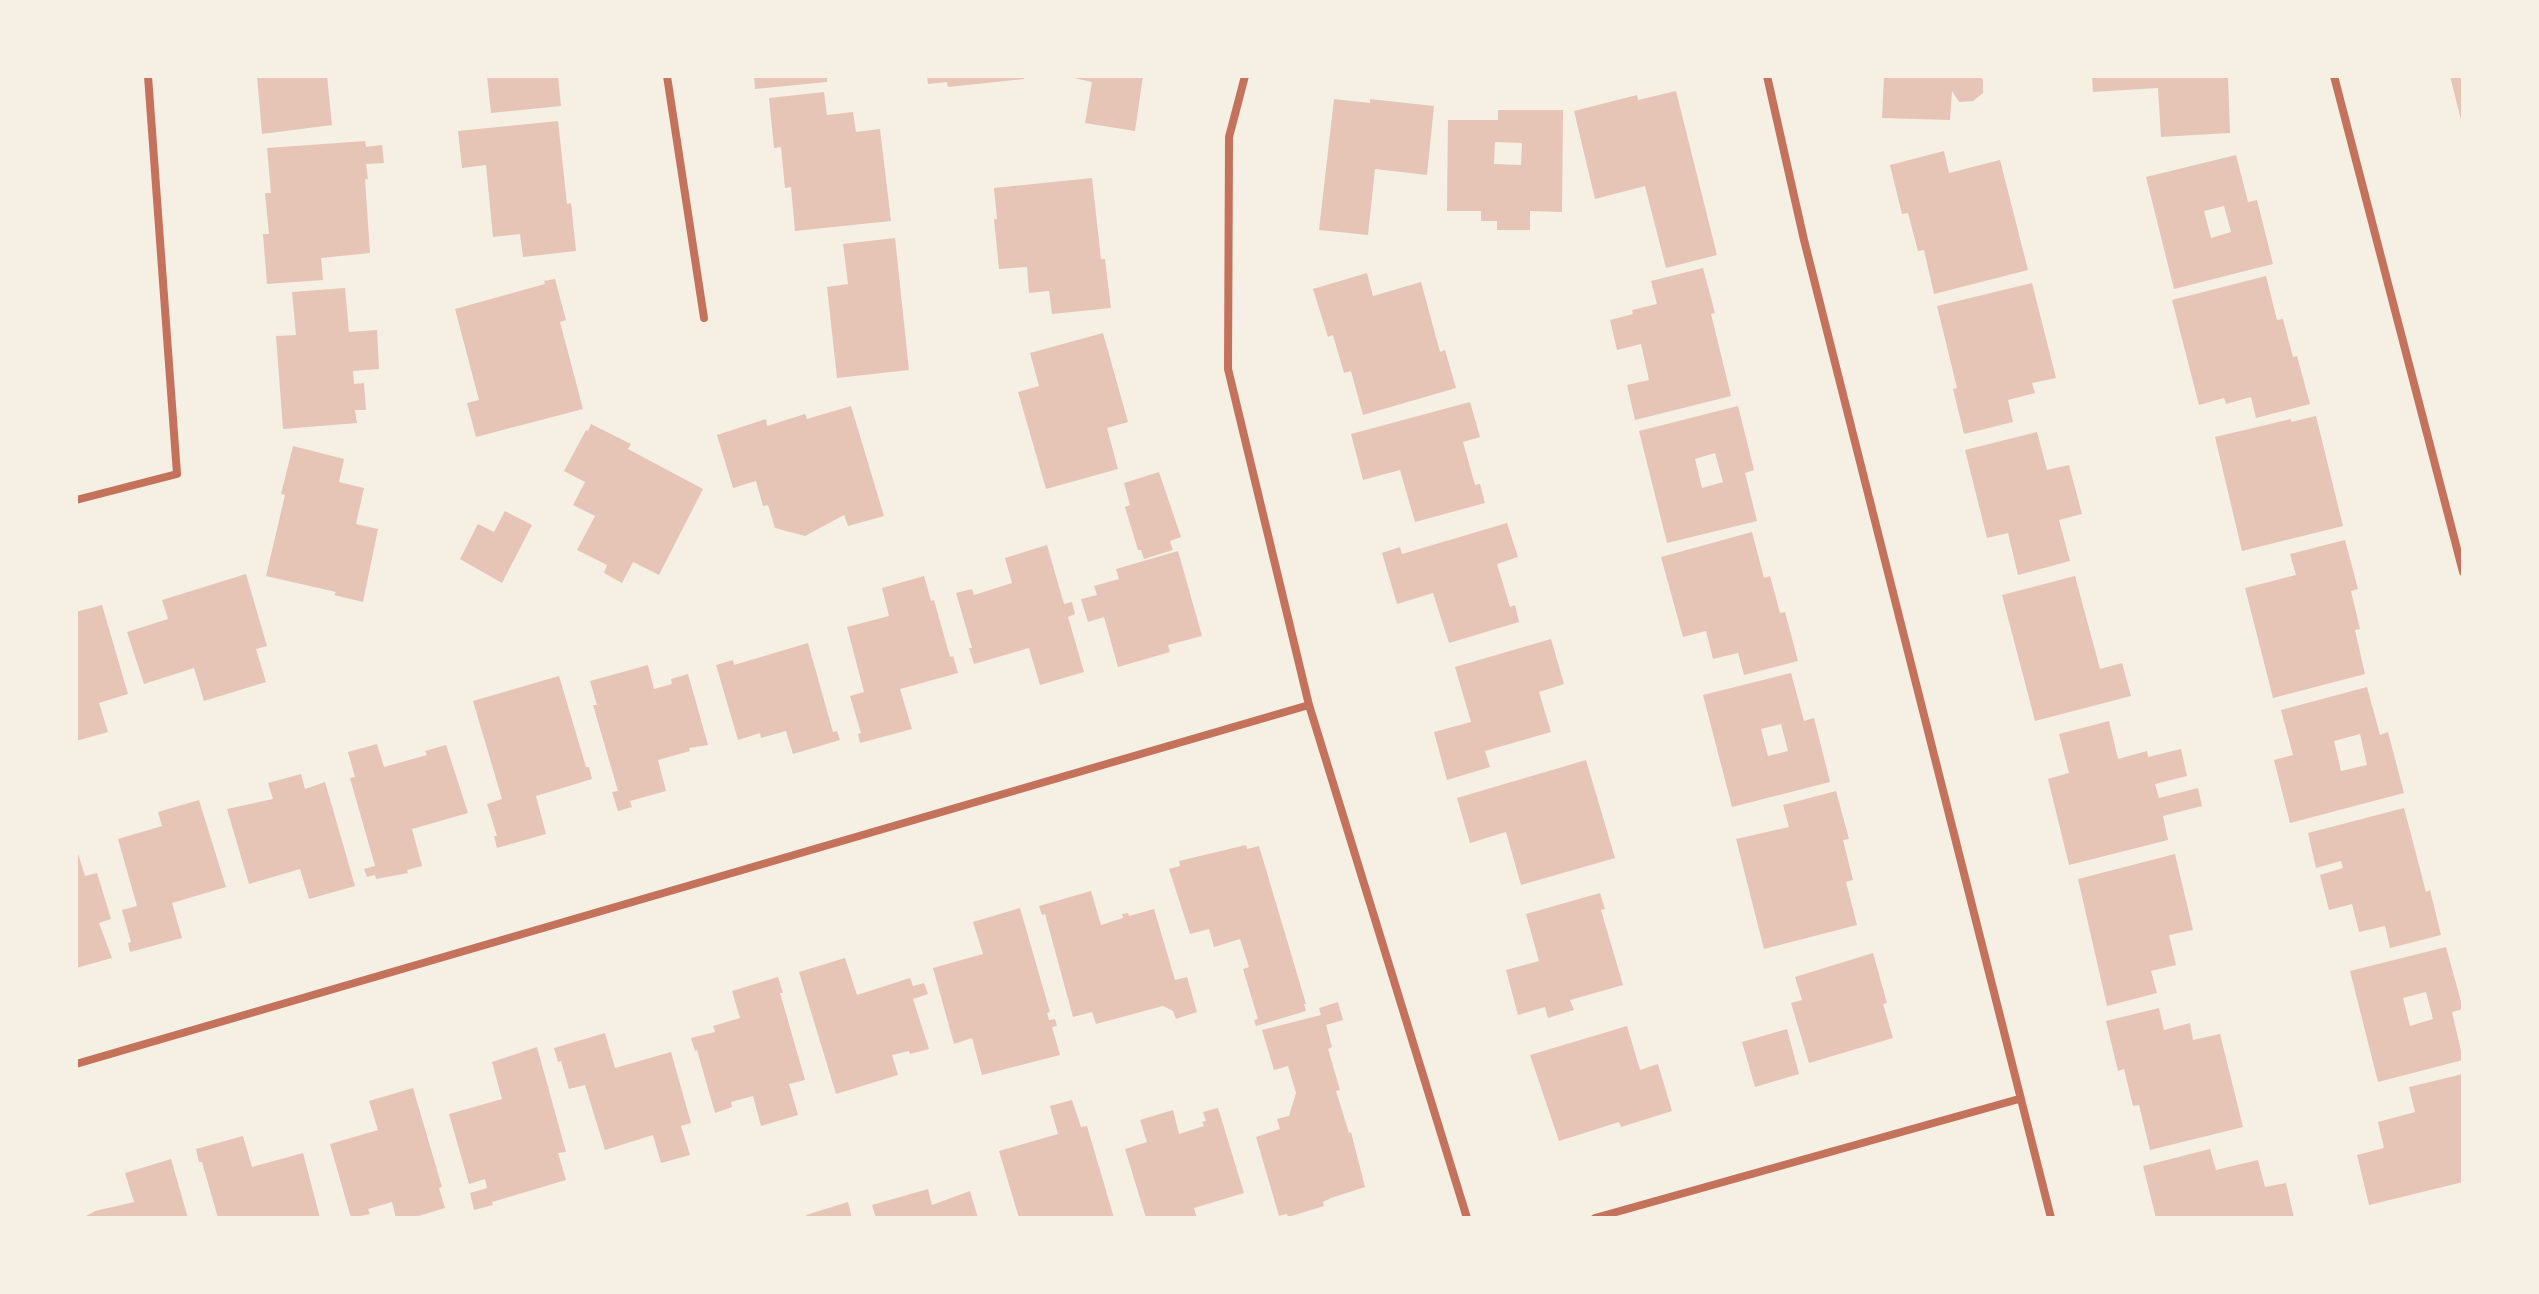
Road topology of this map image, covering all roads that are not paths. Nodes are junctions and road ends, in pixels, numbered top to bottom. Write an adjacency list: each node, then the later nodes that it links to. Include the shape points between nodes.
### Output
1 (148, 76): 7 (street, via 177,474)
2 (667, 76): 6 (street)
3 (1245, 76): 9 (street, via 1229,137 1228,369)
4 (1767, 76): 11 (street)
5 (2334, 76): 8 (street)
6 (704, 318)
7 (76, 500)
8 (2463, 572)
9 (1309, 705): 10 (street); 12 (street)
10 (76, 1064)
11 (2019, 1099): 13 (street); 14 (street)
12 (1467, 1218)
13 (1595, 1218)
14 (2051, 1218)

